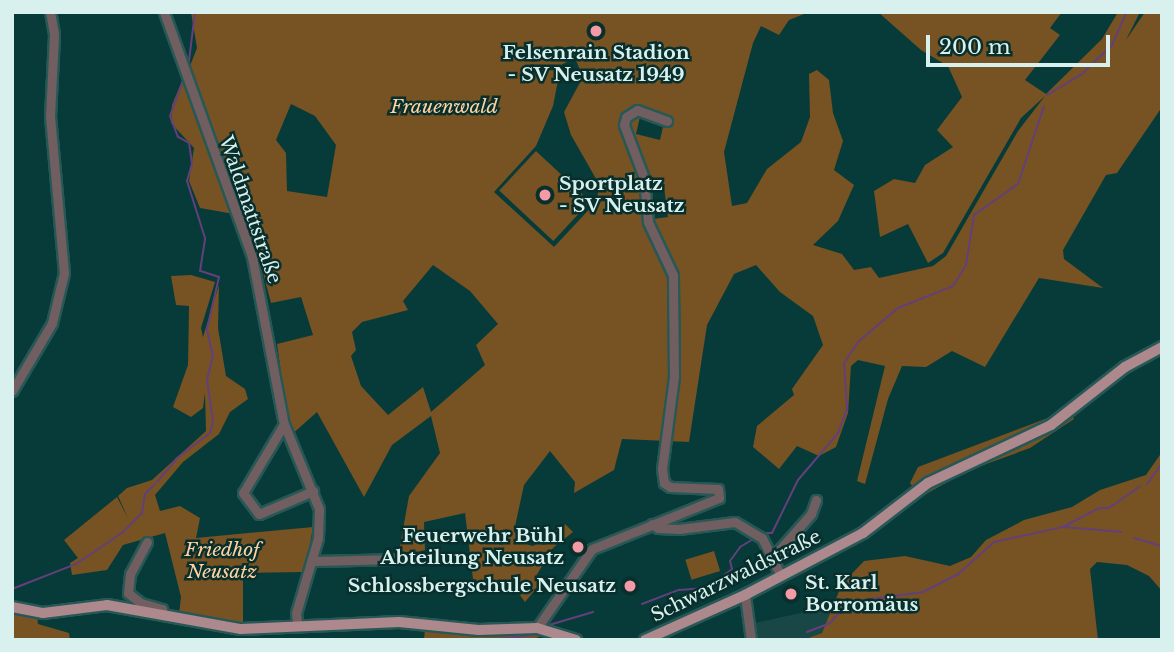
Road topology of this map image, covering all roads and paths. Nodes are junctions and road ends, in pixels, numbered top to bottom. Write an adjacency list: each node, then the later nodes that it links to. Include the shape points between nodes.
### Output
1 (50, 12): 5 (street, via 54,34 50,117 64,274 52,323)
2 (164, 12): 6 (street, Waldmattstraße, via 255,268)
3 (667, 121): 9 (street, via 637,110 626,117 624,125 644,178 648,222 673,275 674,376 662,469 664,483 670,486 714,489 720,494 716,501)
4 (1162, 346): 14 (main road, Schwarzwaldstraße, via 1125,367 1051,425 951,470 863,533)
5 (12, 391)
6 (284, 424): 7 (street, Waldmattstraße); 7 (street, via 243,493 258,514)
7 (313, 491): 13 (street, Waldmattstraße, via 320,522)
8 (816, 500): 11 (street, via 811,514)
9 (652, 524): 11 (street, via 679,529 735,522 760,535); 19 (street, via 592,549)
10 (147, 542): 17 (street, via 130,575 128,593 141,603 162,609)
11 (774, 556): 14 (street)
12 (402, 559): 13 (street)
13 (313, 561): 18 (street, Waldmattstraße, via 296,613)
14 (781, 576): 15 (main road, Schwarzwaldstraße)
15 (745, 595): 21 (main road, Schwarzwaldstraße); 22 (street)
16 (12, 607): 17 (main road, via 43,613 107,605)
17 (163, 614): 18 (main road, via 241,629)
18 (298, 623): 19 (main road, via 414,622 479,631)
19 (537, 628): 20 (main road)
20 (576, 640)
21 (645, 640)
22 (751, 640)

